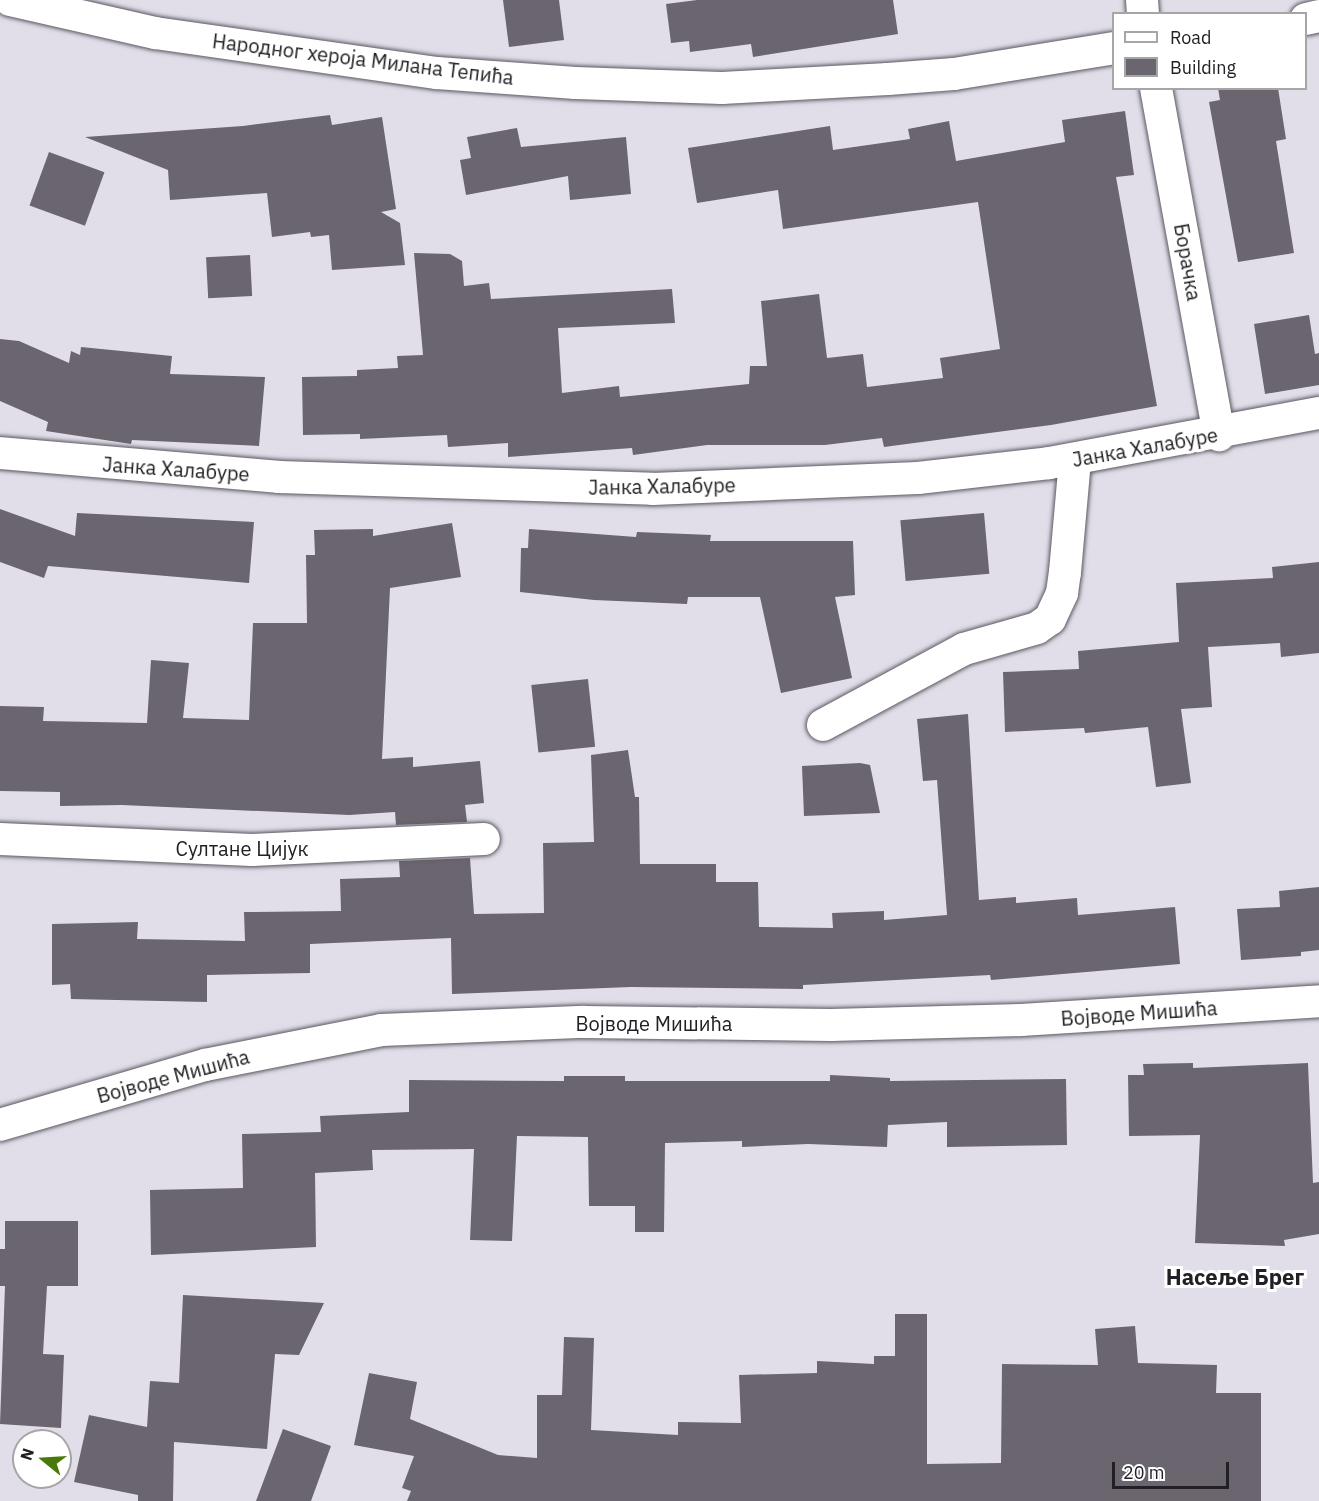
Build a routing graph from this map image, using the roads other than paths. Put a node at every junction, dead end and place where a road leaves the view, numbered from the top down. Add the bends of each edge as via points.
1 (9, 0) edge
2 (1112, 48) edge
3 (1156, 90) edge
4 (1319, 413) edge
5 (1219, 435) junction
6 (0, 453) edge
7 (1075, 459) junction
8 (823, 725) dead end
9 (0, 839) edge
10 (483, 839) dead end
11 (1319, 1001) edge
12 (0, 1125) edge

1 - 2 street, Народног хероја Милана Тепића via 155,33 437,73 576,83 722,88 888,79 954,74
3 - 5 street, Борачка
4 - 5 street, Јанка Халабуре
5 - 7 street, Јанка Халабуре
6 - 7 street, Јанка Халабуре via 279,477 653,489 918,478
7 - 8 street via 1062,593 1050,619 1037,628 964,649
9 - 10 street, Султане Цијук via 252,850
11 - 12 street, Војводе Мишића via 1021,1020 831,1025 584,1022 381,1030 205,1065

